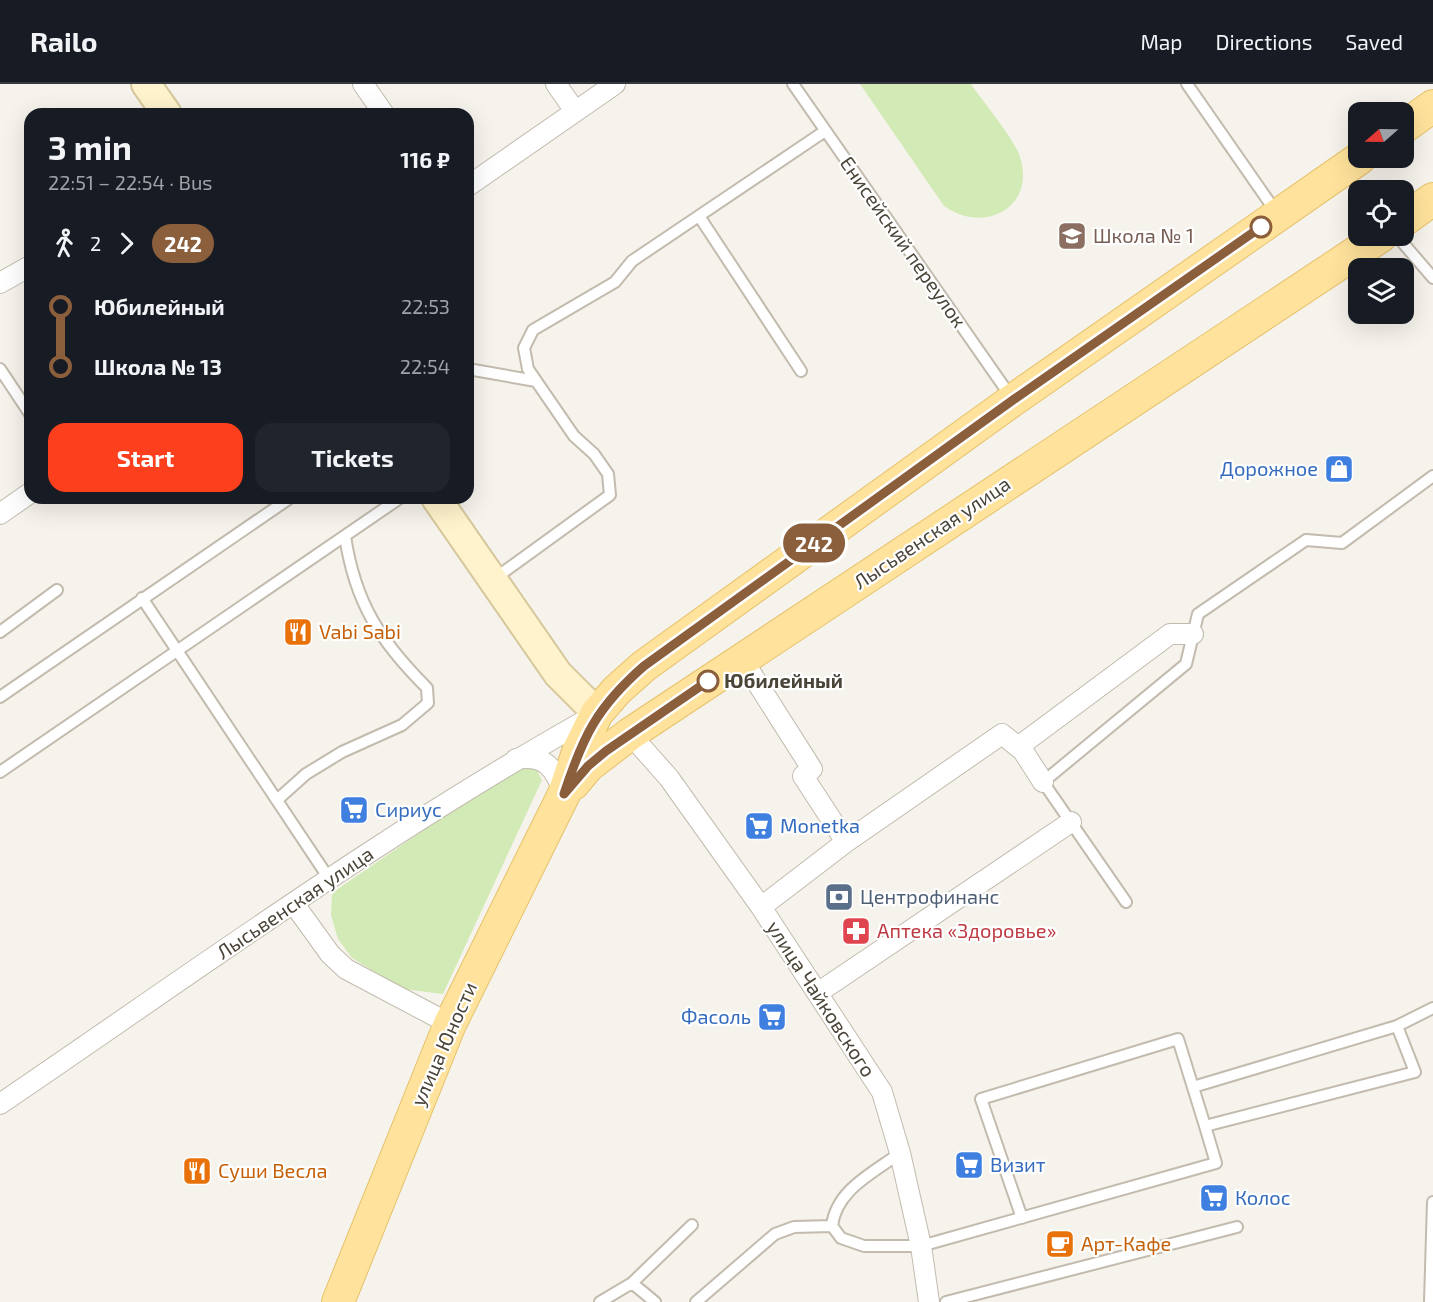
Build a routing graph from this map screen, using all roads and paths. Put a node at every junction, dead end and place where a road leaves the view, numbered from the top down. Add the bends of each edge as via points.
1 (146, 84) edge
2 (363, 84) edge
3 (556, 84) edge
4 (615, 84) edge
5 (793, 84) edge
6 (1187, 84) edge
7 (1433, 106) edge
8 (162, 108) edge
9 (380, 108) edge
10 (575, 111) junction
11 (1414, 120) edge
12 (825, 131) junction
13 (1348, 166) edge
14 (474, 182) edge
15 (1433, 199) edge
16 (1414, 213) edge
17 (1278, 215) junction
18 (699, 216) junction
19 (1366, 246) edge
20 (1405, 246) edge
21 (24, 269) edge
22 (1433, 278) edge
23 (0, 283) edge
24 (0, 369) edge
25 (474, 370) edge
26 (801, 372) dead end
27 (536, 381) junction
28 (1013, 400) junction
29 (24, 405) edge
30 (1433, 476) edge
31 (24, 497) edge
32 (281, 504) edge
33 (391, 504) edge
34 (440, 504) edge
35 (0, 514) edge
36 (345, 536) junction
37 (492, 581) junction
38 (57, 590) dead end
39 (142, 598) junction
40 (0, 632) edge
41 (1193, 634) junction
42 (177, 651) junction
43 (742, 659) junction
44 (0, 697) edge
45 (597, 713) junction
46 (630, 734) junction
47 (1018, 747) junction
48 (516, 759) junction
49 (0, 772) edge
50 (1043, 782) junction
51 (564, 794) junction
52 (277, 800) junction
53 (1071, 822) junction
54 (846, 842) junction
55 (330, 880) junction
56 (1126, 902) dead end
57 (294, 904) junction
58 (760, 907) junction
59 (819, 992) junction
60 (1433, 1008) edge
61 (450, 1024) junction
62 (1397, 1026) junction
63 (1193, 1087) junction
64 (0, 1104) edge
65 (1205, 1126) junction
66 (900, 1153) junction
67 (1433, 1202) edge
68 (1022, 1218) junction
69 (692, 1225) dead end
70 (832, 1226) junction
71 (1237, 1227) dead end
72 (921, 1246) junction
73 (632, 1283) junction
74 (338, 1302) edge
75 (600, 1302) edge
76 (655, 1302) edge
77 (696, 1302) edge
78 (929, 1302) edge
79 (946, 1302) edge
80 (1430, 1302) edge

1 - 8 street
2 - 9 street
3 - 10 street
4 - 10 street
5 - 12 lane, Енисейский переулок
6 - 17 lane
7 - 11 main road
10 - 14 street
12 - 18 lane
12 - 28 lane, Енисейский переулок
13 - 17 main road, Лысьвенская улица
15 - 16 main road
17 - 28 main road, Лысьвенская улица
18 - 26 lane
18 - 27 lane via 632,261 615,282 532,330 524,348 528,369
19 - 43 main road, Лысьвенская улица
20 - 22 lane
21 - 23 street
24 - 29 lane
25 - 27 lane
27 - 37 lane via 574,436 608,474 610,495
28 - 45 main road, Лысьвенская улица via 644,666
30 - 41 lane via 1342,543 1306,540 1198,615
31 - 35 street
32 - 39 lane
33 - 36 lane
34 - 37 street
36 - 42 lane
36 - 52 lane via 358,596 402,663 427,688 428,703 402,725 306,774
37 - 45 street via 558,674
38 - 40 lane
39 - 42 lane
39 - 44 lane
41 - 47 street via 1170,634
41 - 50 lane via 1186,664
42 - 49 lane
42 - 52 lane
43 - 46 main road, Лысьвенская улица
43 - 54 street via 812,769 803,776
45 - 46 main road
45 - 48 street, Лысьвенская улица
45 - 51 main road, Лысьвенская улица
46 - 51 main road, Лысьвенская улица via 588,766
46 - 58 street, улица Чайковского via 669,778
47 - 50 street
47 - 54 street via 1002,734
48 - 51 street via 531,756 542,760 552,769
48 - 55 street, Лысьвенская улица
50 - 53 lane
51 - 61 main road, улица Юности
52 - 55 lane
53 - 56 lane
53 - 59 street
54 - 58 street
55 - 57 street, Лысьвенская улица
57 - 61 street via 330,954 346,969
57 - 64 street, Лысьвенская улица
58 - 59 street, улица Чайковского
59 - 66 street, улица Чайковского via 882,1092
60 - 62 lane
61 - 74 main road, улица Юности
62 - 63 lane
62 - 65 lane via 1415,1072
63 - 65 lane
63 - 68 lane via 1178,1039 981,1099
65 - 68 lane via 1216,1163
66 - 70 lane via 846,1193 834,1212
66 - 72 street, улица Чайковского
67 - 80 lane
68 - 72 lane
69 - 73 lane
70 - 72 lane via 842,1238 864,1246
70 - 77 lane via 794,1227 775,1234
71 - 79 lane
72 - 78 street, улица Чайковского
73 - 75 lane
73 - 76 lane

